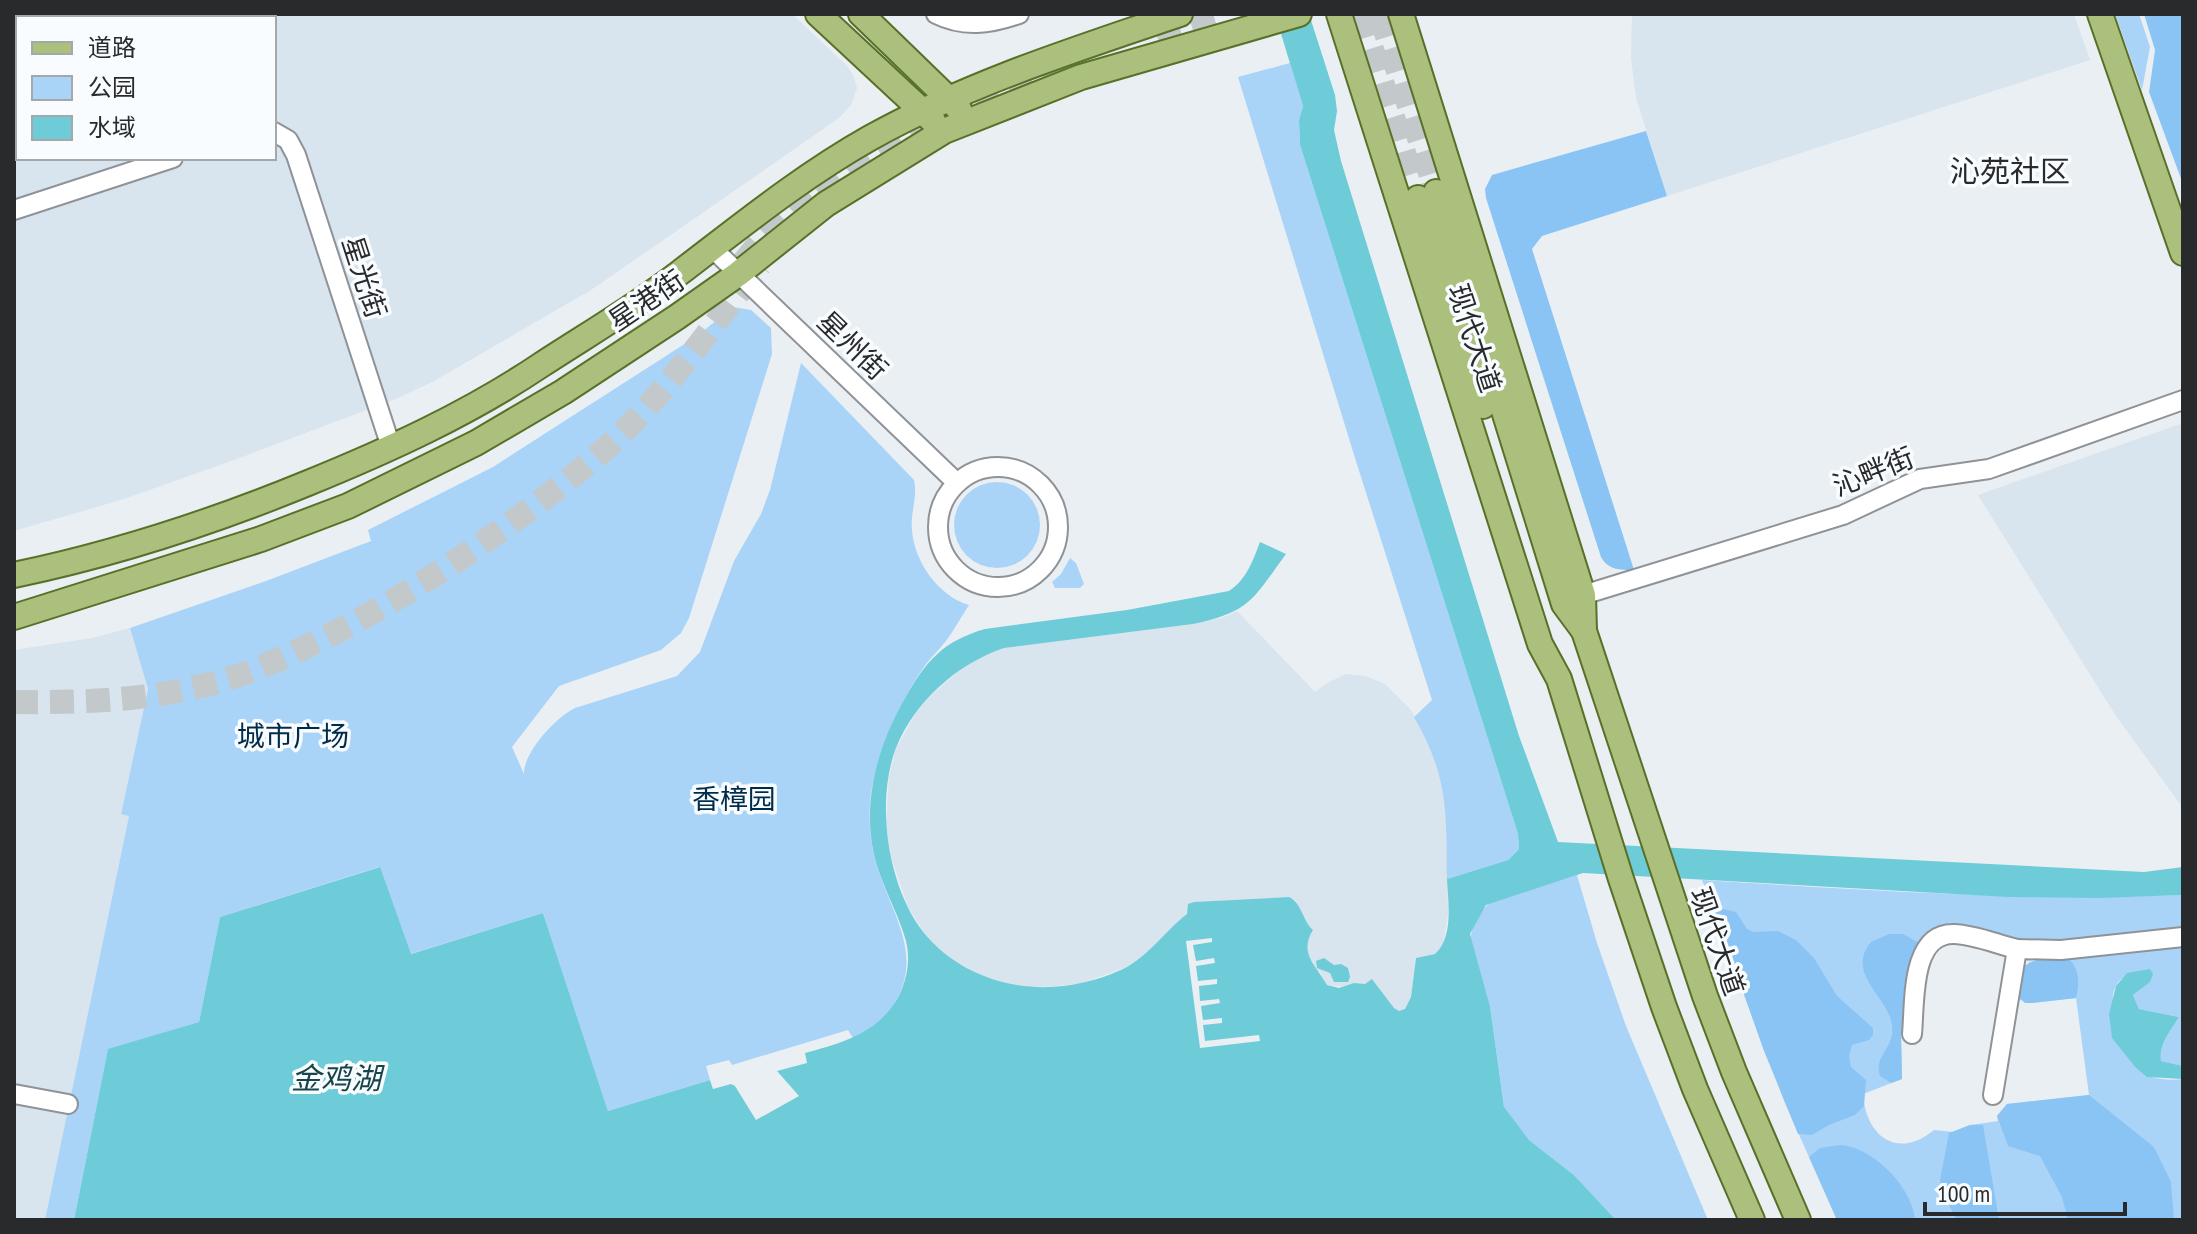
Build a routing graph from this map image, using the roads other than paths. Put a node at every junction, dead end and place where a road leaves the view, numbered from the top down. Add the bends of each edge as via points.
1 (818, 14) edge
2 (861, 14) edge
3 (936, 14) edge
4 (1019, 14) edge
5 (1180, 14) tunnel mouth
6 (1299, 14) edge
7 (1339, 14) edge
8 (1401, 14) edge
9 (2100, 14) edge
10 (950, 98) junction
11 (921, 111) junction
12 (968, 120) junction
13 (944, 131) junction
14 (276, 133) edge
15 (167, 160) edge
16 (14, 210) edge
17 (711, 247) junction
18 (2183, 253) edge
19 (738, 274) junction
20 (2183, 400) edge
21 (391, 447) junction
22 (957, 483) junction
23 (14, 575) edge
24 (1583, 595) junction
25 (17, 618) edge
26 (1584, 631) junction
27 (1559, 679) junction
28 (2183, 937) edge
29 (2017, 949) junction
30 (1912, 1034) dead end
31 (14, 1094) edge
32 (1993, 1095) dead end
33 (68, 1104) dead end
34 (1752, 1220) edge
35 (1798, 1220) edge

1 - 11 main road
2 - 10 main road
3 - 4 street via 990,24
5 - 10 main road, 星港街 via 1036,62
6 - 12 main road, 星港街 via 1116,66
7 - 27 main road, 现代大道 via 1540,644
8 - 24 main road, 现代大道
9 - 18 main road
10 - 11 main road, 星港街
10 - 12 main road
11 - 13 main road
11 - 17 main road, 星港街 via 809,176
12 - 13 main road, 星港街
13 - 19 main road, 星港街 via 826,204
14 - 21 street, 星光街 via 288,140 296,155
15 - 16 street
17 - 19 street, 星州街
17 - 21 main road, 星港街 via 512,384
19 - 22 street, 星州街
19 - 25 main road, 星港街 via 563,392 403,480 222,553
20 - 24 street, 沁畔街 via 1989,469 1920,479 1843,515
21 - 23 main road, 星港街 via 226,515 100,555
22 - 22 street via 940,513 940,539 949,563 970,580 993,588 1011,587 1037,574 1055,550 1058,520 1052,499 1038,481 1019,470 997,467 975,471
24 - 26 main road, 现代大道
26 - 27 main road, 现代大道 via 1564,604 1427,195 1555,640
26 - 35 main road, 现代大道 via 1729,1059
27 - 34 main road, 现代大道 via 1621,879 1695,1089
28 - 29 street via 2061,950
29 - 30 street via 1956,934 1928,943 1919,968
29 - 32 street
31 - 33 street

